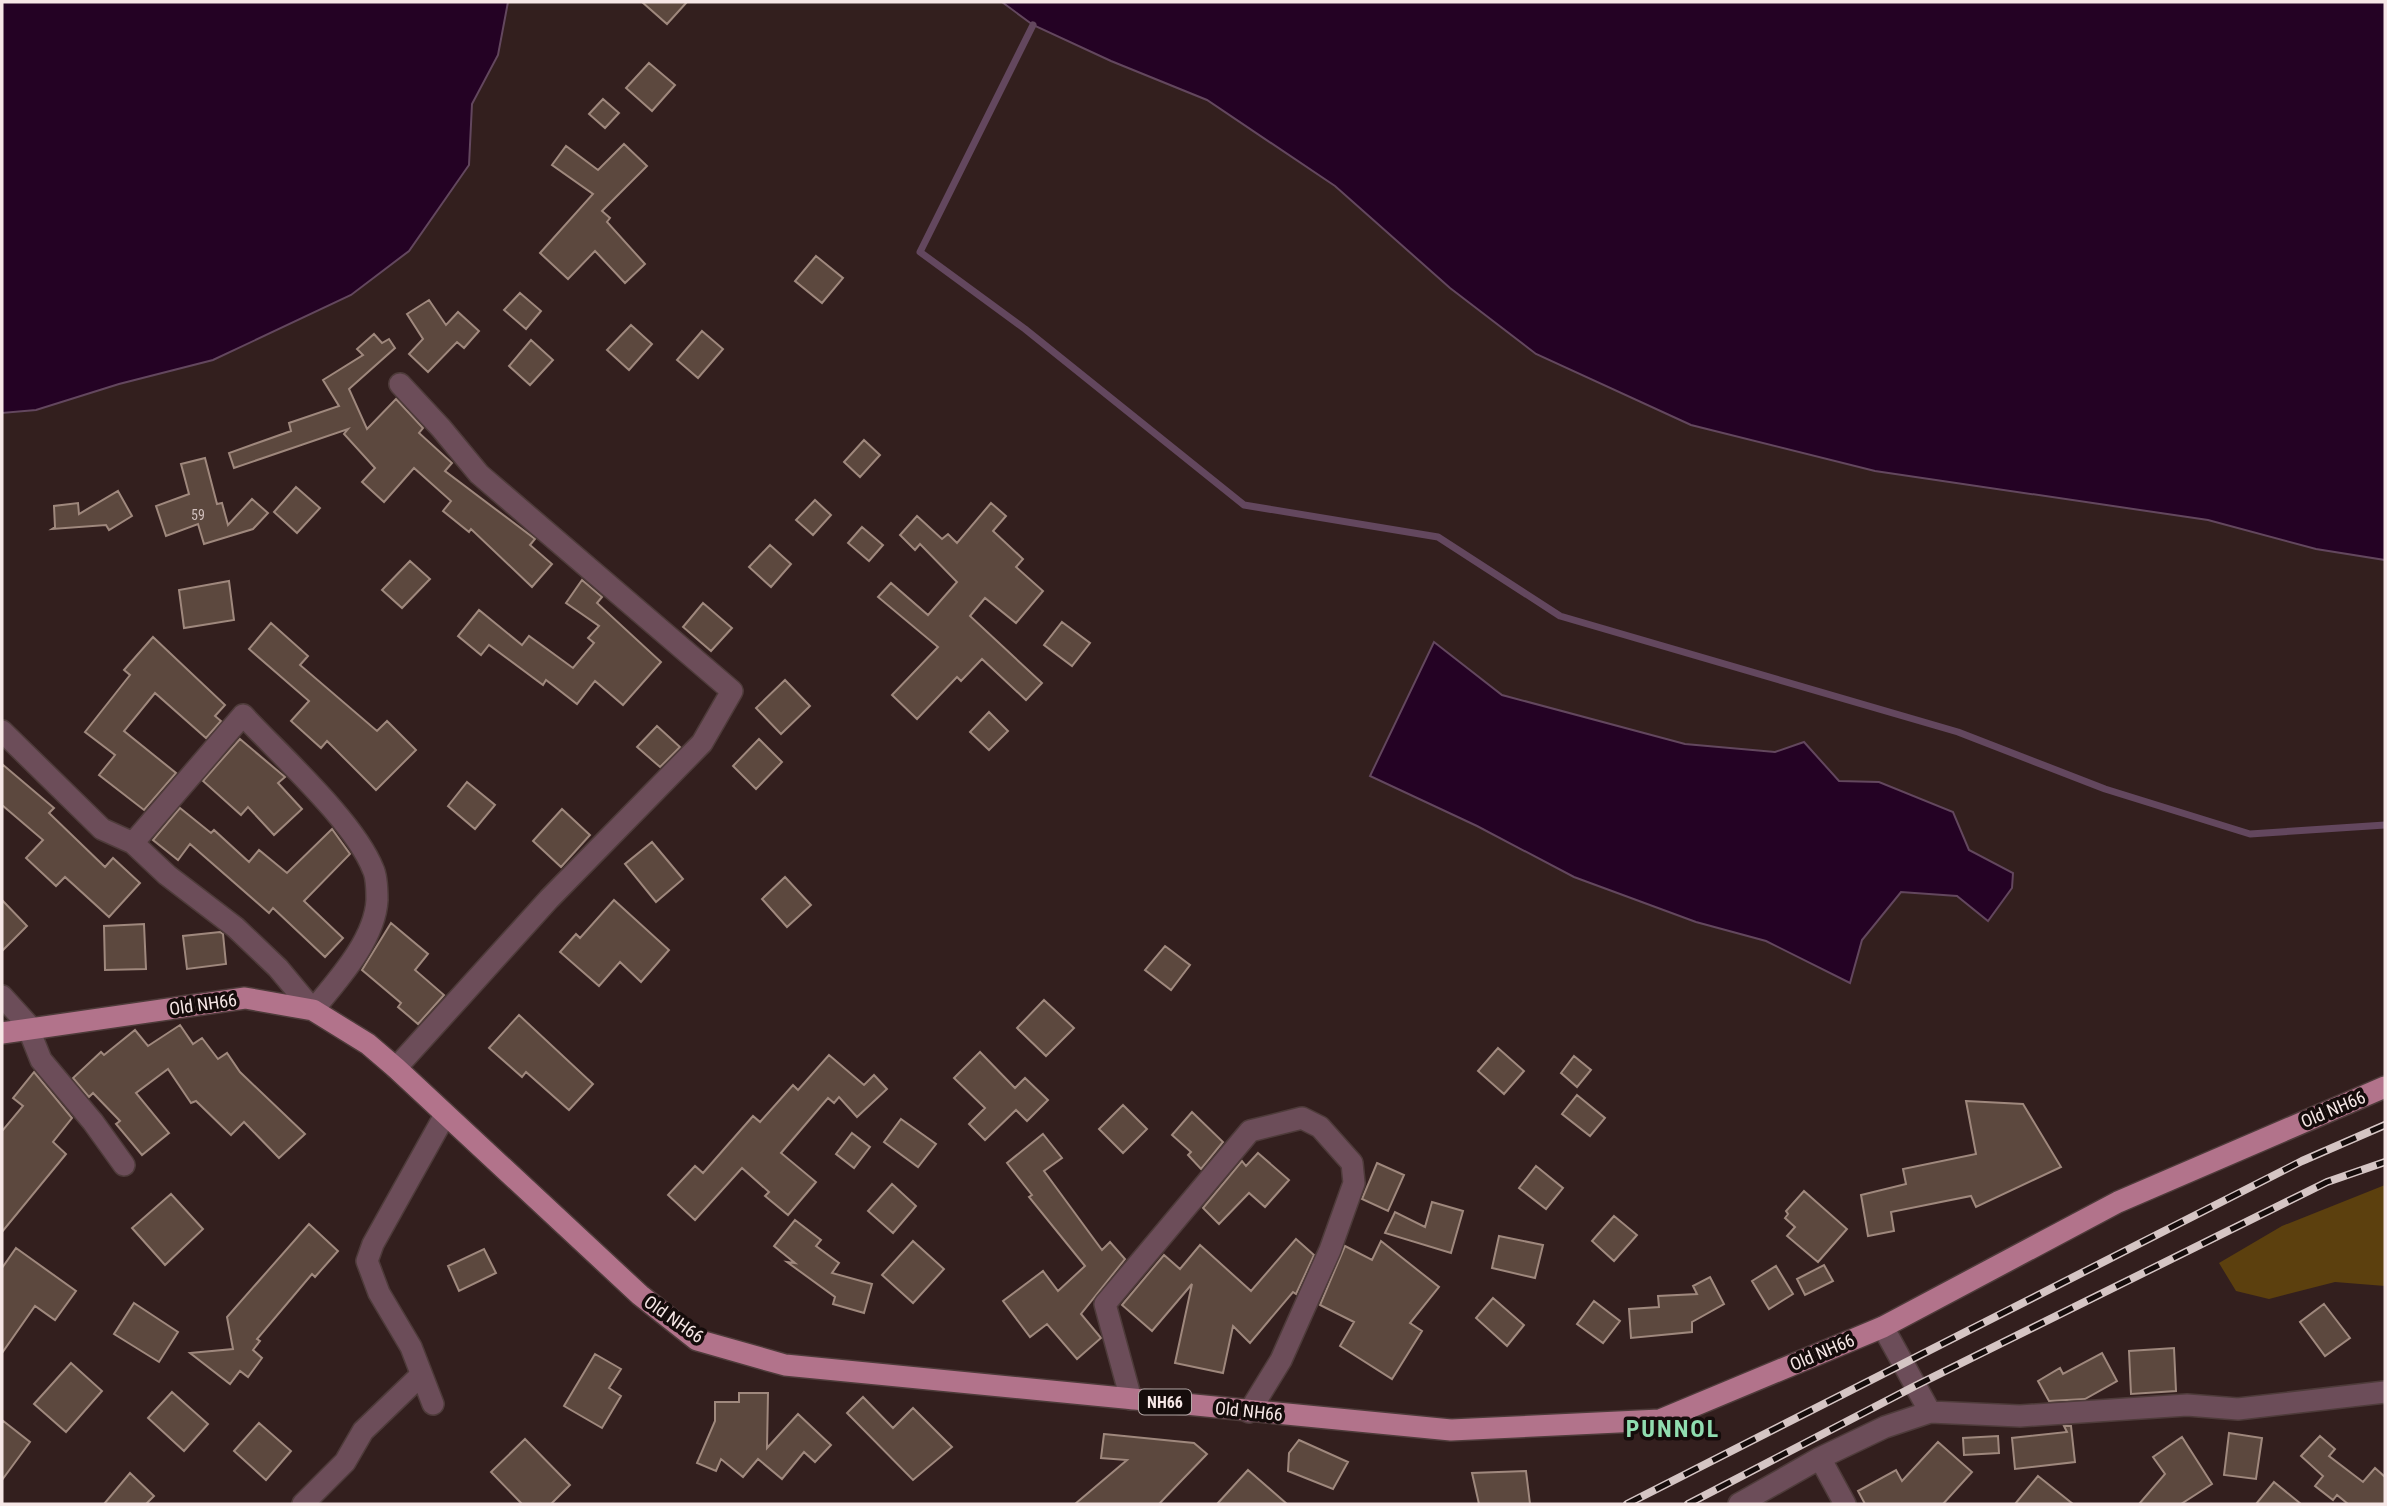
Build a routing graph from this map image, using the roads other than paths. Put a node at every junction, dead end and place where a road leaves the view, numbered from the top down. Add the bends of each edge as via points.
1 (400, 384) dead end
2 (2, 731) edge
3 (133, 843) junction
4 (2, 996) edge
5 (313, 1010) junction
6 (30, 1029) junction
7 (2, 1033) edge
8 (396, 1068) junction
9 (2385, 1087) edge
10 (445, 1115) junction
11 (124, 1165) dead end
12 (1884, 1327) junction
13 (421, 1375) junction
14 (2385, 1392) edge
15 (1131, 1399) junction
16 (433, 1404) dead end
17 (1249, 1412) junction
18 (1930, 1412) junction
19 (1820, 1458) junction
20 (303, 1504) edge
21 (1739, 1504) edge
22 (1845, 1504) edge

1 - 8 street via 479,474 732,691 702,743 549,899
2 - 3 street via 102,829
3 - 5 street via 235,926
3 - 5 street via 243,715 358,839 375,871 377,902 367,933
4 - 6 street
5 - 6 main road, Old NH66 / NH66 via 245,998
5 - 8 main road, Old NH66 / NH66 via 368,1044
6 - 7 main road, Old NH66 / NH66
6 - 11 street via 41,1060
8 - 10 main road, Old NH66 / NH66
9 - 12 main road, Old NH66 / NH66 via 2118,1202
10 - 13 street via 367,1261
10 - 15 main road, Old NH66 / NH66 via 640,1295 697,1340 785,1365
12 - 17 main road, Old NH66 / NH66 via 1660,1420 1451,1430
12 - 18 street
13 - 16 street
13 - 20 street via 363,1431 345,1462
14 - 18 street via 2238,1409 2187,1405 2020,1416
15 - 17 main road, Old NH66 / NH66
15 - 17 street via 1105,1304 1250,1131 1302,1118 1320,1127 1352,1163 1354,1183 1281,1360
18 - 19 street via 1885,1427
19 - 21 street
19 - 22 street

